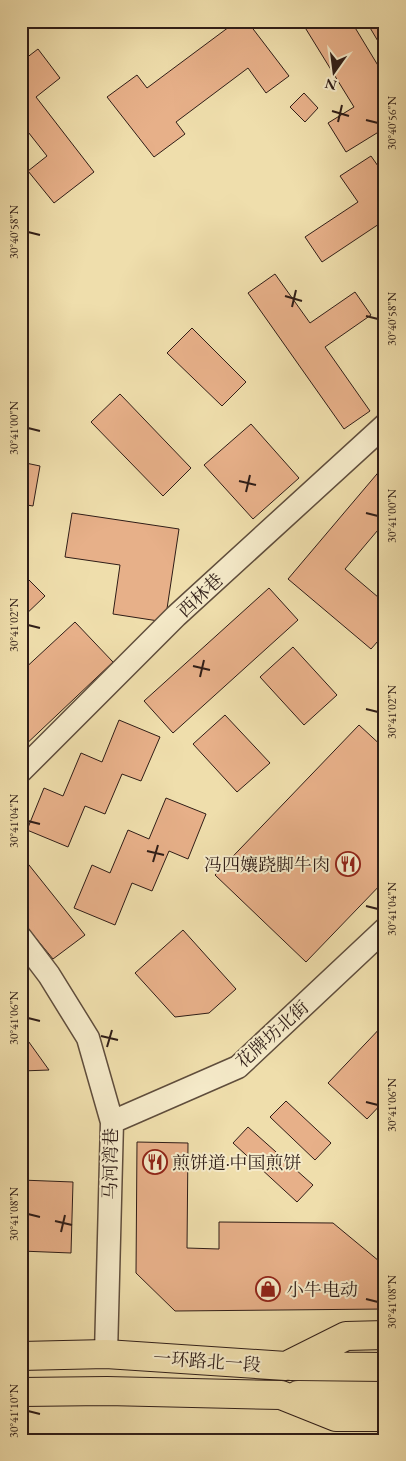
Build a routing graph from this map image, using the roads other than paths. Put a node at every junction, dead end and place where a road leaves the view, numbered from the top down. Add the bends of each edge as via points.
1 (385, 425) edge
2 (21, 771) edge
3 (385, 930) edge
4 (21, 938) edge
5 (112, 1122) junction
6 (385, 1336) edge
7 (106, 1354) junction
8 (21, 1356) edge
9 (286, 1366) junction
10 (385, 1367) edge
11 (21, 1392) edge
12 (281, 1395) junction
13 (385, 1396) edge
14 (385, 1417) edge

1 - 2 street, 西林巷 via 176,616
3 - 5 street, 花牌坊北街 via 238,1067
4 - 5 street, 马河湾巷 via 49,975 88,1038
5 - 7 street, 马河湾巷
6 - 9 main road, 一环路北一段 via 346,1336
7 - 8 main road, 一环路北一段
7 - 9 main road, 一环路北一段
9 - 10 main road
11 - 12 main road, 一环路北一段
12 - 13 main road
12 - 14 main road, 一环路北一段 via 336,1417

